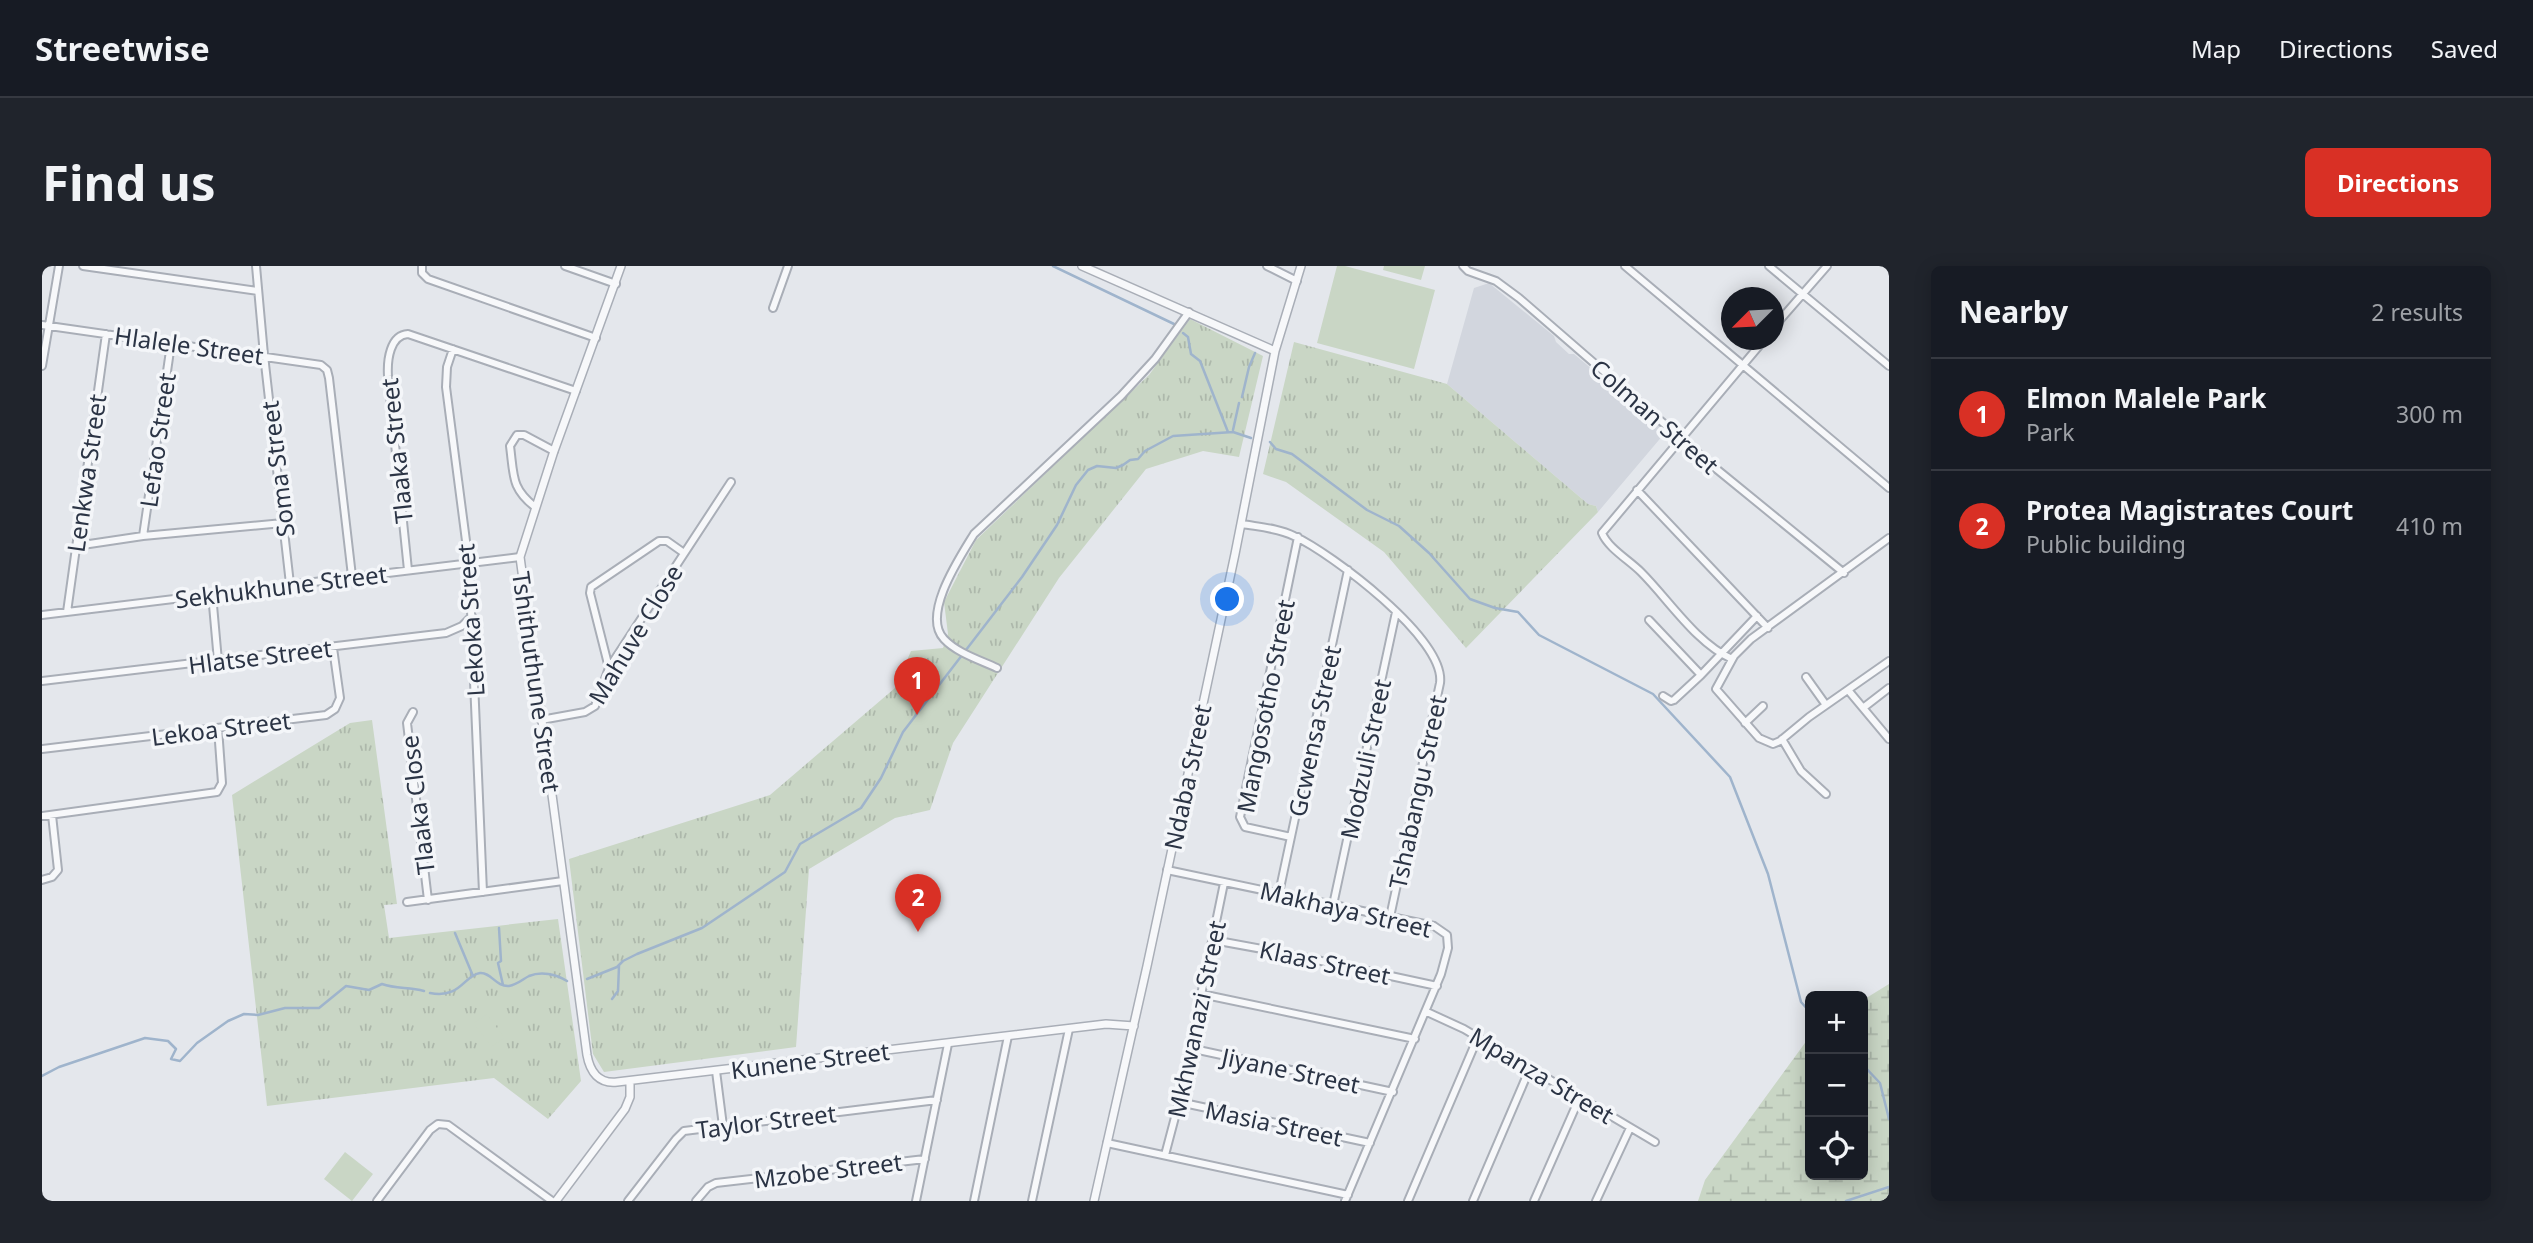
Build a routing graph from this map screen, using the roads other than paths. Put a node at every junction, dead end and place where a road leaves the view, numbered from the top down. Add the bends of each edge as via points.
1 (59, 266) edge
2 (83, 266) edge
3 (256, 266) edge
4 (565, 266) edge
5 (621, 266) edge
6 (788, 266) edge
7 (1082, 266) edge
8 (1268, 266) edge
9 (1301, 266) edge
10 (1463, 266) edge
11 (1625, 266) edge
12 (1769, 266) edge
13 (1827, 266) edge
14 (422, 270) edge
15 (1297, 281) junction
16 (616, 284) junction
17 (258, 291) junction
18 (1803, 295) junction
19 (773, 308) dead end
20 (1189, 312) junction
21 (1784, 316) edge
22 (45, 325) edge
23 (106, 334) junction
24 (596, 338) junction
25 (171, 344) junction
26 (453, 349) junction
27 (1755, 350) edge
28 (1275, 351) junction
29 (264, 355) junction
30 (1743, 363) junction
31 (42, 366) edge
32 (1889, 366) edge
33 (576, 391) junction
34 (1682, 440) junction
35 (554, 451) junction
36 (731, 482) dead end
37 (1889, 488) edge
38 (1637, 490) junction
39 (536, 507) junction
40 (283, 523) junction
41 (1242, 524) junction
42 (143, 536) junction
43 (1298, 537) junction
44 (1889, 538) edge
45 (76, 546) junction
46 (684, 553) junction
47 (520, 557) junction
48 (469, 565) junction
49 (1349, 569) junction
50 (408, 570) junction
51 (1844, 573) junction
52 (352, 576) junction
53 (290, 584) junction
54 (212, 594) junction
55 (67, 612) junction
56 (1396, 612) junction
57 (42, 615) edge
58 (472, 616) junction
59 (1756, 616) junction
60 (1649, 620) dead end
61 (1768, 628) junction
62 (333, 648) junction
63 (1720, 654) junction
64 (1732, 659) junction
65 (218, 661) junction
66 (1889, 661) edge
67 (609, 668) junction
68 (997, 668) dead end
69 (1701, 675) junction
70 (1806, 677) dead end
71 (42, 681) edge
72 (1889, 688) edge
73 (1848, 690) junction
74 (1663, 696) dead end
75 (1826, 705) junction
76 (1763, 706) dead end
77 (1863, 708) junction
78 (413, 712) dead end
79 (541, 720) junction
80 (1745, 723) junction
81 (218, 728) junction
82 (1782, 739) junction
83 (1889, 739) edge
84 (42, 749) edge
85 (1826, 794) dead end
86 (52, 815) junction
87 (42, 816) edge
88 (1291, 837) junction
89 (1167, 870) junction
90 (42, 880) edge
91 (563, 881) junction
92 (1224, 883) junction
93 (483, 892) junction
94 (1279, 893) junction
95 (428, 900) junction
96 (407, 902) dead end
97 (1333, 905) junction
98 (1390, 917) junction
99 (1213, 940) junction
100 (1437, 986) junction
101 (1201, 994) junction
102 (1427, 1012) junction
103 (1134, 1026) junction
104 (1069, 1029) junction
105 (1009, 1036) junction
106 (1478, 1037) junction
107 (1415, 1039) junction
108 (948, 1044) junction
109 (1189, 1048) junction
110 (1530, 1068) junction
111 (716, 1071) junction
112 (629, 1081) junction
113 (1392, 1092) junction
114 (1579, 1099) junction
115 (937, 1100) junction
116 (1179, 1102) junction
117 (723, 1126) junction
118 (1630, 1128) junction
119 (1655, 1142) dead end
120 (1107, 1143) junction
121 (1370, 1143) junction
122 (1165, 1156) junction
123 (925, 1159) junction
124 (1347, 1198) edge
125 (377, 1201) edge
126 (554, 1201) edge
127 (628, 1201) edge
128 (696, 1201) edge
129 (916, 1201) edge
130 (974, 1201) edge
131 (1031, 1201) edge
132 (1095, 1201) edge
133 (1408, 1201) edge
134 (1473, 1201) edge
135 (1534, 1201) edge
136 (1596, 1201) edge

1 - 22 street
2 - 17 street
3 - 17 street, Soma Street
4 - 16 street
5 - 16 street, Tshithuthune Street
6 - 19 street
7 - 20 street
8 - 15 street
9 - 15 street, Ndaba Street
10 - 34 street, Colman Street via 1504,287
11 - 30 street
12 - 18 street
13 - 18 street
14 - 24 street via 428,279
15 - 28 street, Ndaba Street
16 - 24 street, Tshithuthune Street
17 - 29 street, Soma Street
18 - 21 street
18 - 32 street
20 - 28 street
20 - 68 street via 1121,396 974,534 944,588 937,627 942,637
22 - 23 street, Hlalele Street
22 - 31 street
23 - 25 street, Hlalele Street
23 - 45 street, Lenkwa Street
24 - 33 street, Tshithuthune Street
25 - 29 street, Hlalele Street
25 - 42 street, Lefao Street
26 - 33 street
26 - 48 street, Lekoka Street via 446,387
26 - 50 street, Tlaaka Street via 408,334 395,339 389,358
27 - 30 street
28 - 41 street, Ndaba Street
29 - 40 street, Soma Street
29 - 52 street, Hlalele Street via 316,363 327,370
30 - 34 street
30 - 37 street
33 - 35 street, Tshithuthune Street
34 - 38 street
34 - 51 street, Colman Street
35 - 39 street, Tshithuthune Street
35 - 39 street via 524,435 517,435 510,446 516,488
36 - 46 street, Mahuve Close
38 - 59 street
38 - 63 street via 1603,537
39 - 47 street, Tshithuthune Street
40 - 42 street, Lefao Street
40 - 53 street, Soma Street
41 - 43 street, Tshabangu Street
41 - 89 street, Ndaba Street
42 - 45 street, Lefao Street
43 - 49 street, Tshabangu Street
43 - 88 street, Mangosotho Street via 1240,817 1245,827
44 - 51 street
45 - 55 street, Lenkwa Street
46 - 67 street, Mahuve Close
46 - 67 street via 659,541 591,587
47 - 48 street, Sekhukhune Street
47 - 79 street, Tshithuthune Street
48 - 50 street, Sekhukhune Street
48 - 58 street, Lekoka Street
49 - 56 street, Tshabangu Street
49 - 88 street, Gcwensa Street
50 - 52 street, Sekhukhune Street
51 - 61 street
52 - 53 street, Sekhukhune Street
53 - 54 street, Sekhukhune Street
54 - 55 street, Sekhukhune Street
54 - 65 street
55 - 57 street, Sekhukhune Street
56 - 97 street, Modzuli Street
56 - 98 street, Tshabangu Street via 1434,658 1441,674
58 - 62 street, Hlatse Street via 446,633
58 - 93 street, Lekoka Street
59 - 61 street
59 - 63 street
60 - 69 street
61 - 64 street
62 - 65 street, Hlatse Street
62 - 81 street, Lekoa Street via 340,698 332,712
63 - 64 street
63 - 69 street
64 - 80 street via 1716,690
65 - 71 street, Hlatse Street
66 - 73 street
67 - 79 street, Mahuve Close via 593,708
69 - 74 street via 1674,700
70 - 75 street
72 - 77 street
73 - 75 street
73 - 77 street
75 - 82 street
76 - 80 street
77 - 83 street
78 - 95 street, Tlaaka Close via 407,723
79 - 91 street, Tshithuthune Street
80 - 82 street via 1764,742
81 - 84 street, Lekoa Street
81 - 86 street via 222,783 217,792
82 - 85 street via 1801,771
86 - 87 street
86 - 90 street via 58,870
88 - 94 street, Gcwensa Street
89 - 92 street, Makhaya Street
89 - 103 street, Ndaba Street
91 - 93 street
91 - 112 street, Tshithuthune Street via 590,1069 609,1083
92 - 94 street, Makhaya Street
92 - 99 street, Mkhwanazi Street
93 - 95 street
94 - 97 street, Makhaya Street
95 - 96 street
97 - 98 street, Makhaya Street
98 - 100 street, Makhaya Street via 1446,933 1447,954
99 - 100 street, Klaas Street
99 - 101 street, Mkhwanazi Street
100 - 102 street, Makhaya Street
101 - 107 street
101 - 109 street, Mkhwanazi Street
102 - 106 street, Mpanza Street
102 - 107 street, Makhaya Street
103 - 104 street, Kunene Street
103 - 120 street, Ndaba Street
104 - 105 street, Kunene Street
104 - 131 street
105 - 108 street, Kunene Street
105 - 130 street
106 - 110 street, Mpanza Street
106 - 133 street
107 - 113 street, Makhaya Street
108 - 111 street, Kunene Street
108 - 115 street
109 - 113 street, Jiyane Street
109 - 116 street, Mkhwanazi Street
110 - 114 street, Mpanza Street
110 - 134 street
111 - 112 street, Kunene Street
111 - 117 street
112 - 126 street via 625,1109
113 - 121 street, Makhaya Street
114 - 118 street, Mpanza Street
114 - 135 street
115 - 117 street, Taylor Street
115 - 123 street
116 - 121 street, Masia Street
116 - 122 street, Mkhwanazi Street
117 - 127 street, Taylor Street via 680,1134
118 - 119 street, Mpanza Street
118 - 136 street
120 - 122 street
120 - 132 street, Ndaba Street
121 - 124 street, Makhaya Street
122 - 124 street
123 - 128 street, Mzobe Street via 716,1183
123 - 129 street
125 - 126 street via 430,1130 442,1124

